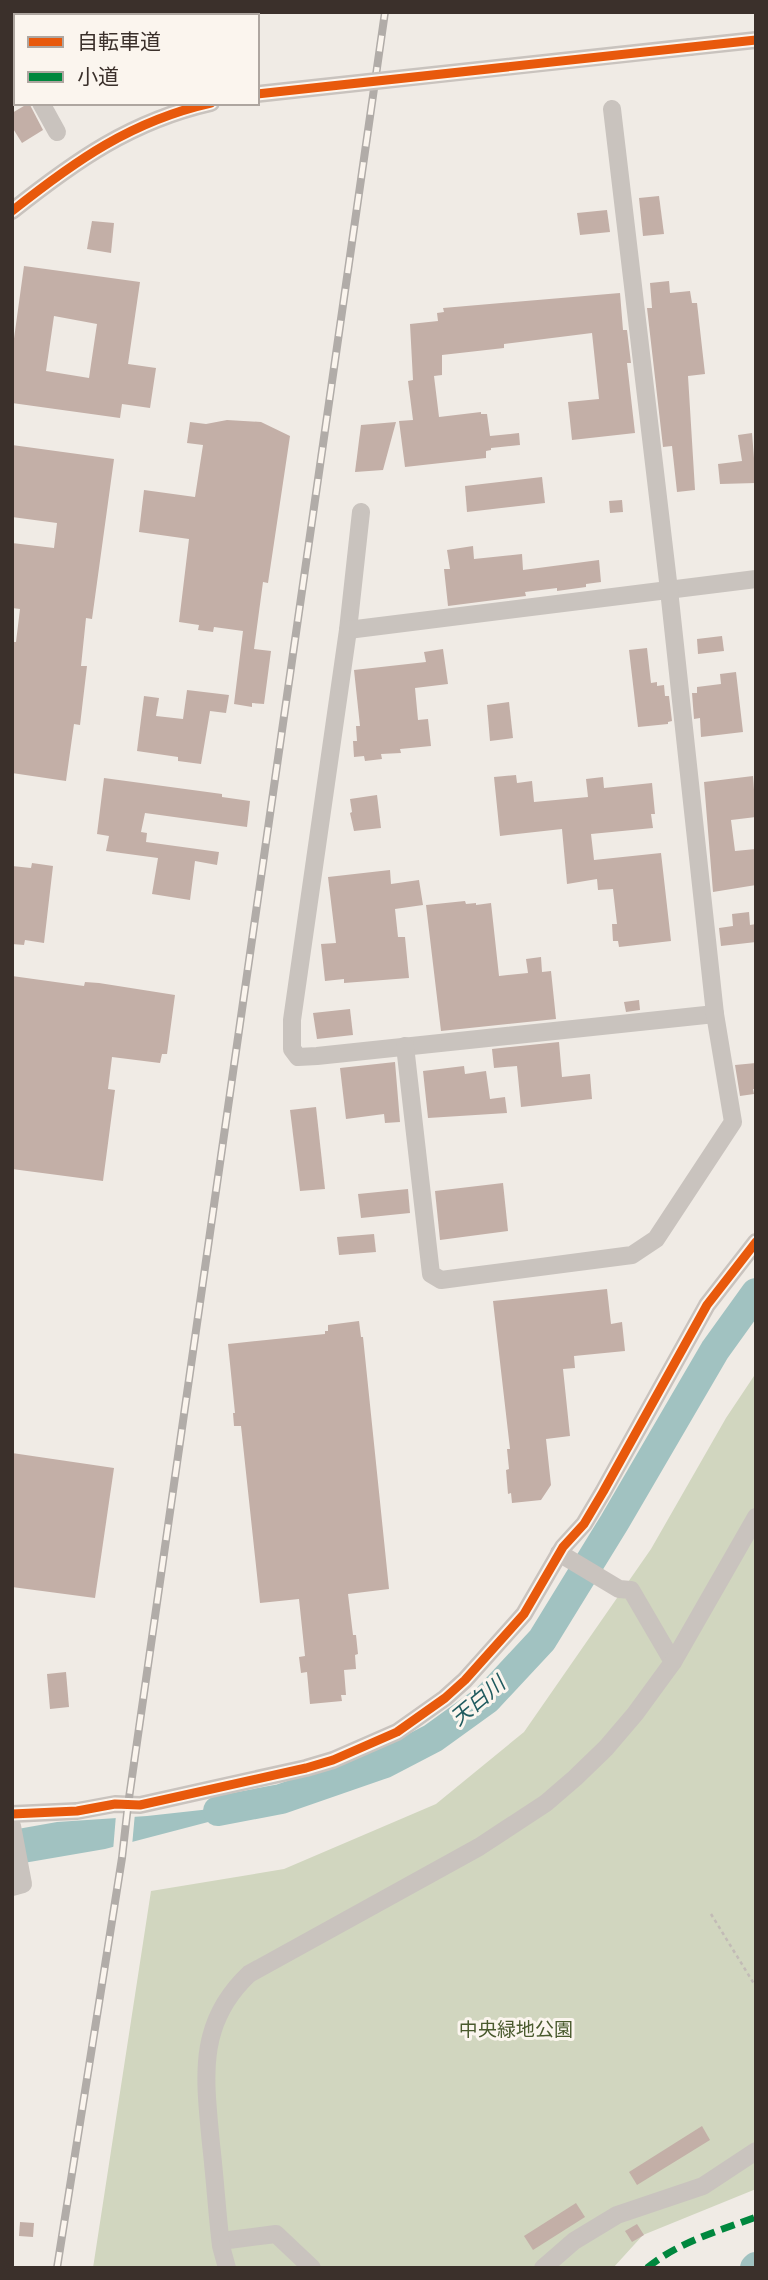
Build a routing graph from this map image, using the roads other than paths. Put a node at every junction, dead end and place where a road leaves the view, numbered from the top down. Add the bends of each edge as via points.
1 (756, 40) edge
2 (259, 94) edge
3 (42, 105) edge
4 (203, 105) edge
5 (612, 109) dead end
6 (57, 132) dead end
7 (12, 211) edge
8 (361, 512) dead end
9 (756, 579) edge
10 (668, 590) junction
11 (348, 630) junction
12 (715, 1014) junction
13 (405, 1046) junction
14 (756, 1242) edge
15 (756, 1517) edge
16 (563, 1555) junction
17 (673, 1662) junction
18 (12, 1814) edge
19 (12, 1826) edge
20 (17, 1882) edge
21 (756, 2151) edge
22 (221, 2241) junction
23 (227, 2268) edge
24 (312, 2268) edge
25 (543, 2268) edge

1 - 2 street, bridge
3 - 6 street
4 - 7 street via 99,147
5 - 10 street
8 - 11 street
9 - 10 street
10 - 11 street
10 - 12 street
11 - 13 street via 292,1020 292,1049 298,1057
12 - 13 street
12 - 13 street via 733,1122 656,1239 632,1255 441,1280 431,1275
14 - 16 street via 707,1305
15 - 17 street
16 - 17 street via 625,1589
16 - 18 street via 524,1615 489,1655 444,1698 397,1732 306,1768 193,1794 140,1805
17 - 22 street via 606,1748 546,1803 479,1847 249,1974 230,1994 206,2056
19 - 20 street
21 - 25 street via 703,2186 617,2215 574,2241
22 - 23 street
22 - 24 street via 276,2234

